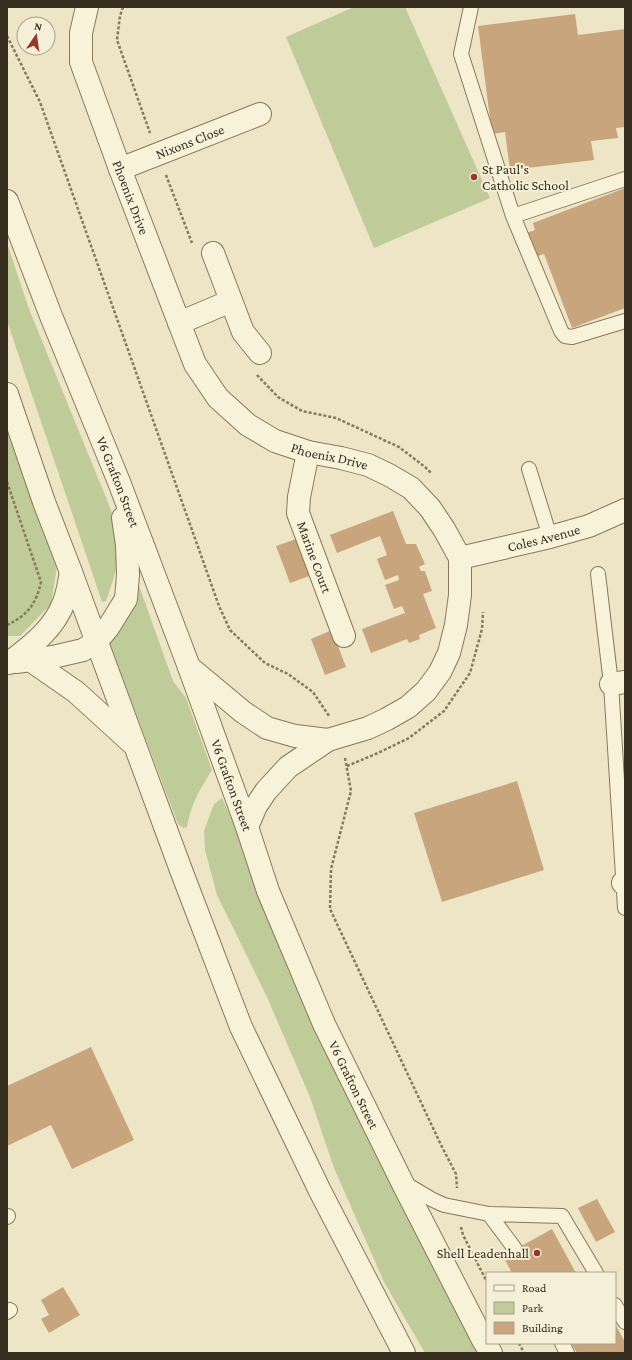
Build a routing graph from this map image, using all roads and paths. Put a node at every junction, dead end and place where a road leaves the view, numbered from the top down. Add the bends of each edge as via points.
1 (86, 7) edge
2 (123, 7) edge
3 (471, 7) edge
4 (8, 38) edge
5 (260, 114) dead end
6 (157, 154) junction
7 (120, 168) junction
8 (625, 179) edge
9 (7, 201) edge
10 (513, 216) junction
11 (204, 251) joint
12 (231, 301) junction
13 (625, 321) edge
14 (179, 323) junction
15 (257, 362) joint
16 (7, 394) edge
17 (308, 452) junction
18 (529, 469) dead end
19 (434, 476) dead end
20 (7, 482) edge
21 (119, 482) junction
22 (625, 510) edge
23 (550, 537) junction
24 (460, 558) junction
25 (71, 572) junction
26 (598, 574) dead end
27 (483, 605) dead end
28 (7, 624) edge
29 (344, 636) dead end
30 (97, 641) junction
31 (30, 660) junction
32 (8, 664) edge
33 (189, 667) junction
34 (618, 683) edge
35 (333, 738) junction
36 (135, 746) junction
37 (347, 766) junction
38 (247, 827) junction
39 (624, 883) edge
40 (625, 908) edge
41 (402, 1182) junction
42 (458, 1209) junction
43 (489, 1214) junction
44 (515, 1249) dead end
45 (595, 1272) edge
46 (486, 1280) edge
47 (616, 1307) edge
48 (625, 1322) edge
49 (520, 1344) edge
50 (562, 1344) edge
51 (404, 1353) edge
52 (491, 1353) edge
53 (524, 1353) edge
54 (567, 1353) edge

1 - 7 street, Phoenix Drive via 81,33 81,62
2 - 6 path via 117,40
3 - 10 lane via 461,54
4 - 35 path via 40,102 219,606 230,630 265,662 288,674 313,692 328,714
5 - 6 street, Nixons Close
6 - 7 street, Nixons Close
6 - 11 path
7 - 14 street, Phoenix Drive
8 - 10 lane
9 - 21 street, V6 Grafton Street
10 - 13 lane via 565,336 572,337
11 - 12 street
12 - 14 street
12 - 15 street
14 - 17 street, Phoenix Drive via 195,364 218,398 248,424 275,440
15 - 19 path via 278,397 302,411 336,418 399,447
16 - 25 street
17 - 24 street, Phoenix Drive via 368,465 411,488 430,508
17 - 29 street, Marine Court via 298,513
18 - 23 lane
20 - 28 path via 41,582 38,596 31,607
21 - 30 street via 127,545 126,599
21 - 33 street, V6 Grafton Street
22 - 23 street, Coles Avenue via 589,526
23 - 24 street, Coles Avenue
24 - 35 street, Phoenix Drive via 460,595 456,625 449,653 440,672 426,691 408,707 368,728
25 - 30 street
25 - 32 street via 64,604 52,625
26 - 34 lane
27 - 37 path via 482,629 470,673 444,711 409,738
30 - 31 street via 83,650
30 - 36 street
31 - 32 street
31 - 36 street via 76,692
33 - 35 street via 243,712 268,728 295,736
33 - 38 street, V6 Grafton Street
34 - 39 lane
35 - 37 path
35 - 38 street, Phoenix Drive via 288,768 266,791
36 - 51 street via 241,1027 320,1191
37 - 42 path via 351,791 331,869 330,909 456,1174
38 - 41 street, V6 Grafton Street via 268,891 324,1024
39 - 40 lane
41 - 42 lane via 431,1199
41 - 52 street, V6 Grafton Street
42 - 43 lane
42 - 46 path via 463,1235
43 - 44 lane
43 - 45 lane via 562,1216
47 - 48 lane
49 - 53 path
50 - 54 lane

